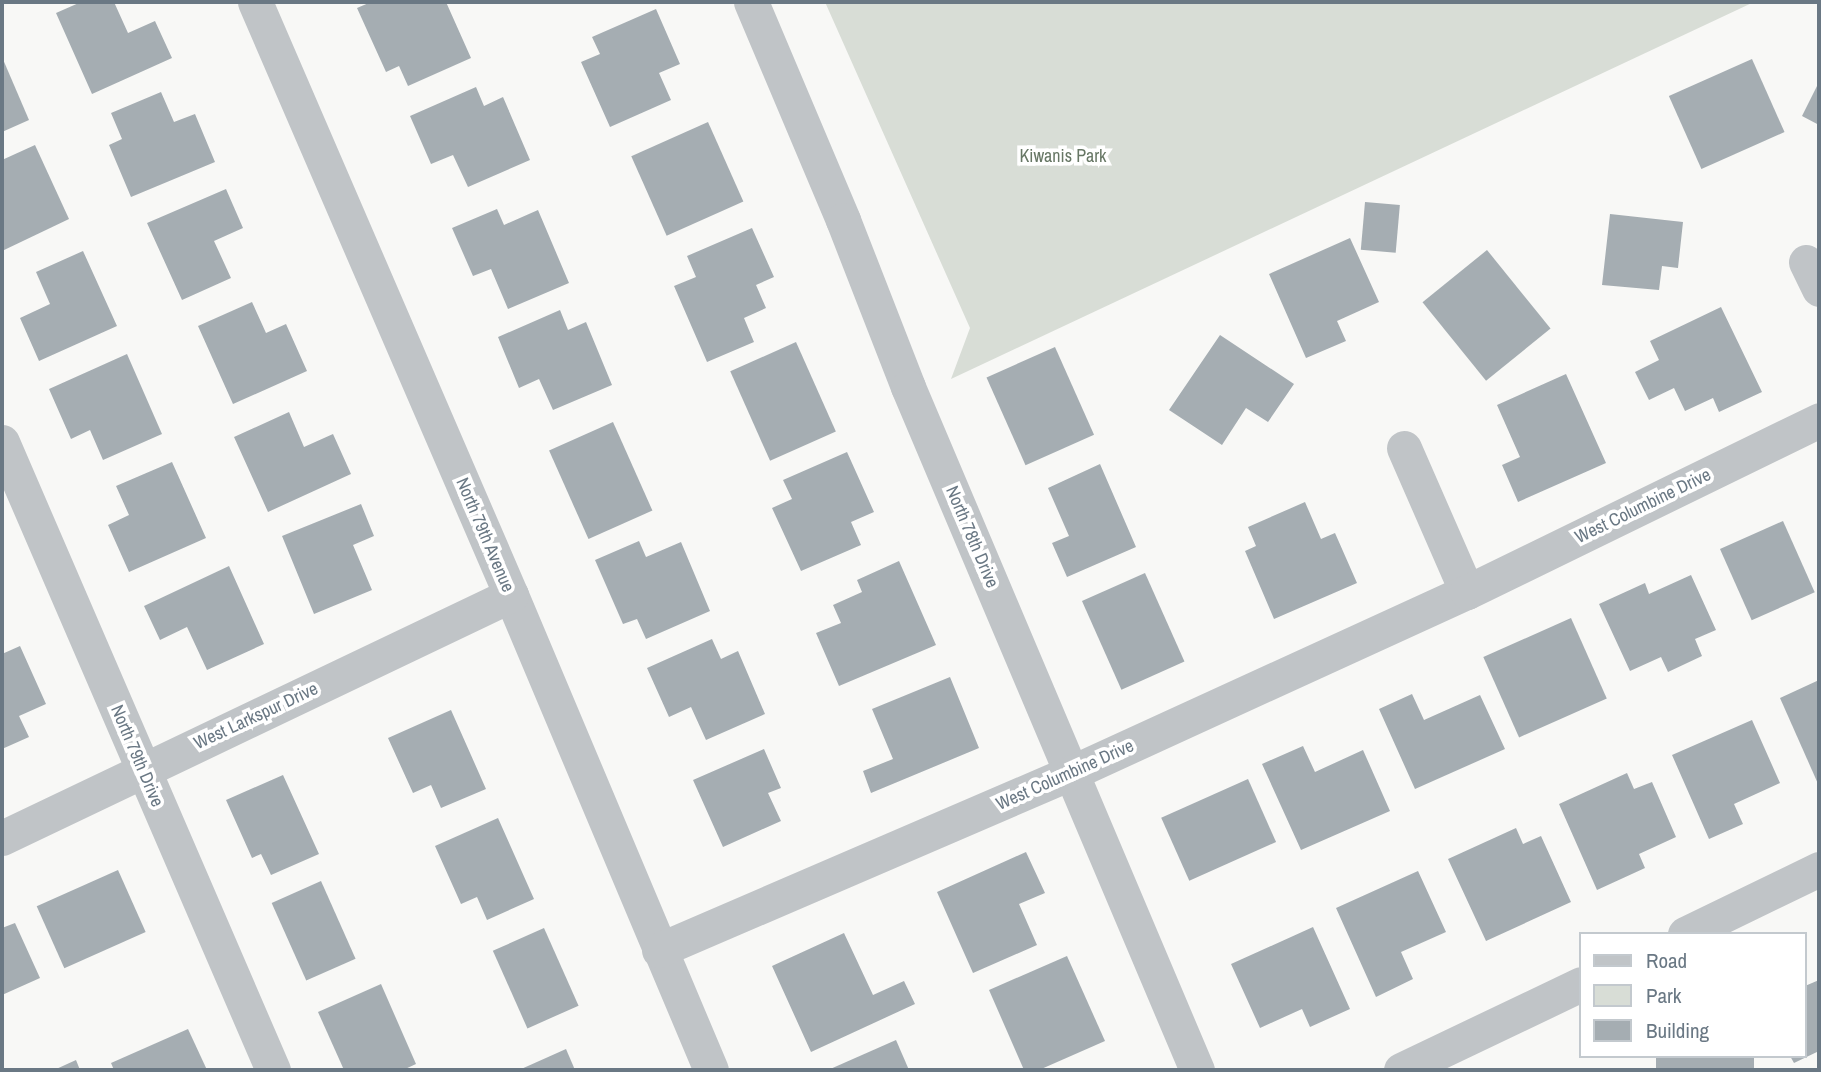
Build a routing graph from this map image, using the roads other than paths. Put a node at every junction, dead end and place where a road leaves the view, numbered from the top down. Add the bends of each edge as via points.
1 (255, 2) edge
2 (751, 2) edge
3 (1819, 420) edge
4 (2, 442) edge
5 (1404, 448) dead end
6 (1467, 592) junction
7 (511, 595) junction
8 (143, 770) junction
9 (1073, 772) junction
10 (2, 838) edge
11 (1819, 869) edge
12 (1689, 932) edge
13 (659, 950) junction
14 (1580, 984) edge
15 (273, 1070) edge
16 (711, 1070) edge
17 (1198, 1070) edge
18 (1401, 1070) edge

1 - 7 street, North 79th Avenue
2 - 9 street, North 78th Drive via 908,387
3 - 6 street, West Columbine Drive
4 - 8 street, North 79th Drive
5 - 6 street
6 - 9 street, West Columbine Drive
7 - 8 street, West Larkspur Drive
7 - 13 street, North 79th Avenue
8 - 10 street, West Larkspur Drive
8 - 15 street, North 79th Drive
9 - 13 street, West Columbine Drive
9 - 17 street, North 78th Drive
11 - 12 street
13 - 16 street, North 79th Avenue
14 - 18 street

